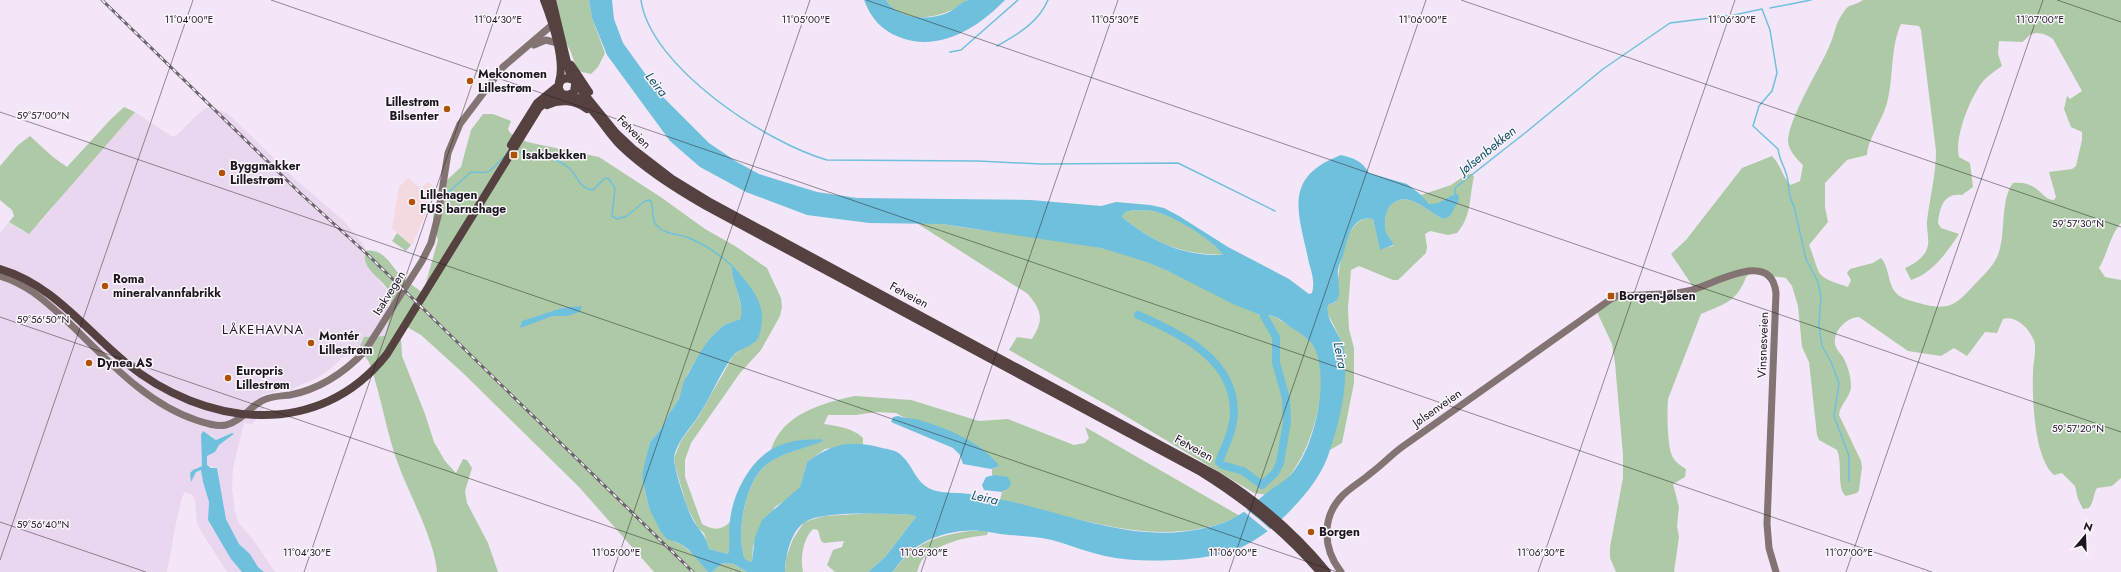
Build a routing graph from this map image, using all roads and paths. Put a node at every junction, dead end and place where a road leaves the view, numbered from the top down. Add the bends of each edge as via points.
1 (544, 0) edge
2 (552, 0) edge
3 (552, 25) junction
4 (557, 43) junction
5 (564, 48) junction
6 (522, 51) junction
7 (573, 82) junction
8 (559, 84) junction
9 (562, 94) junction
10 (571, 94) junction
11 (601, 118) junction
12 (532, 120) junction
13 (488, 190) junction
14 (0, 268) edge
15 (0, 276) edge
16 (1617, 296) joint
17 (1285, 530) junction
18 (1320, 572) edge
19 (1327, 572) edge
20 (1341, 572) edge
21 (1776, 572) edge

1 - 3 highway
2 - 5 highway, Fetveien
3 - 4 highway
3 - 6 main road, Isakvegen
4 - 6 main road, Isakvegen via 546,40
4 - 8 highway via 562,71
5 - 7 highway, Fetveien
5 - 11 highway via 574,72 594,100
6 - 15 main road, Isakvegen via 499,71 456,132 448,153 434,234 422,261 365,351 329,382 265,399 226,425 205,423 182,415 158,402 39,296 20,284
7 - 8 highway via 564,78
7 - 10 highway via 575,90
7 - 11 highway, Fetveien
8 - 9 highway
8 - 13 highway via 532,110
9 - 10 highway
9 - 12 highway via 546,102
10 - 11 highway, Fetveien via 589,105
11 - 12 highway via 582,106 565,101 548,105
11 - 17 highway, Fetveien via 629,154 692,199 1186,464 1249,500
12 - 13 highway
13 - 14 highway via 406,326 380,363 346,392 328,402 303,411 277,416 231,413 187,399 125,362 65,306 35,284
16 - 20 main road, Jølsenveien via 1402,447 1341,497 1331,513 1327,534 1330,553
16 - 21 main road, Vinsnesveien via 1689,290 1751,271 1766,274 1774,284 1776,302 1767,524 1769,548
17 - 18 highway
17 - 19 highway

